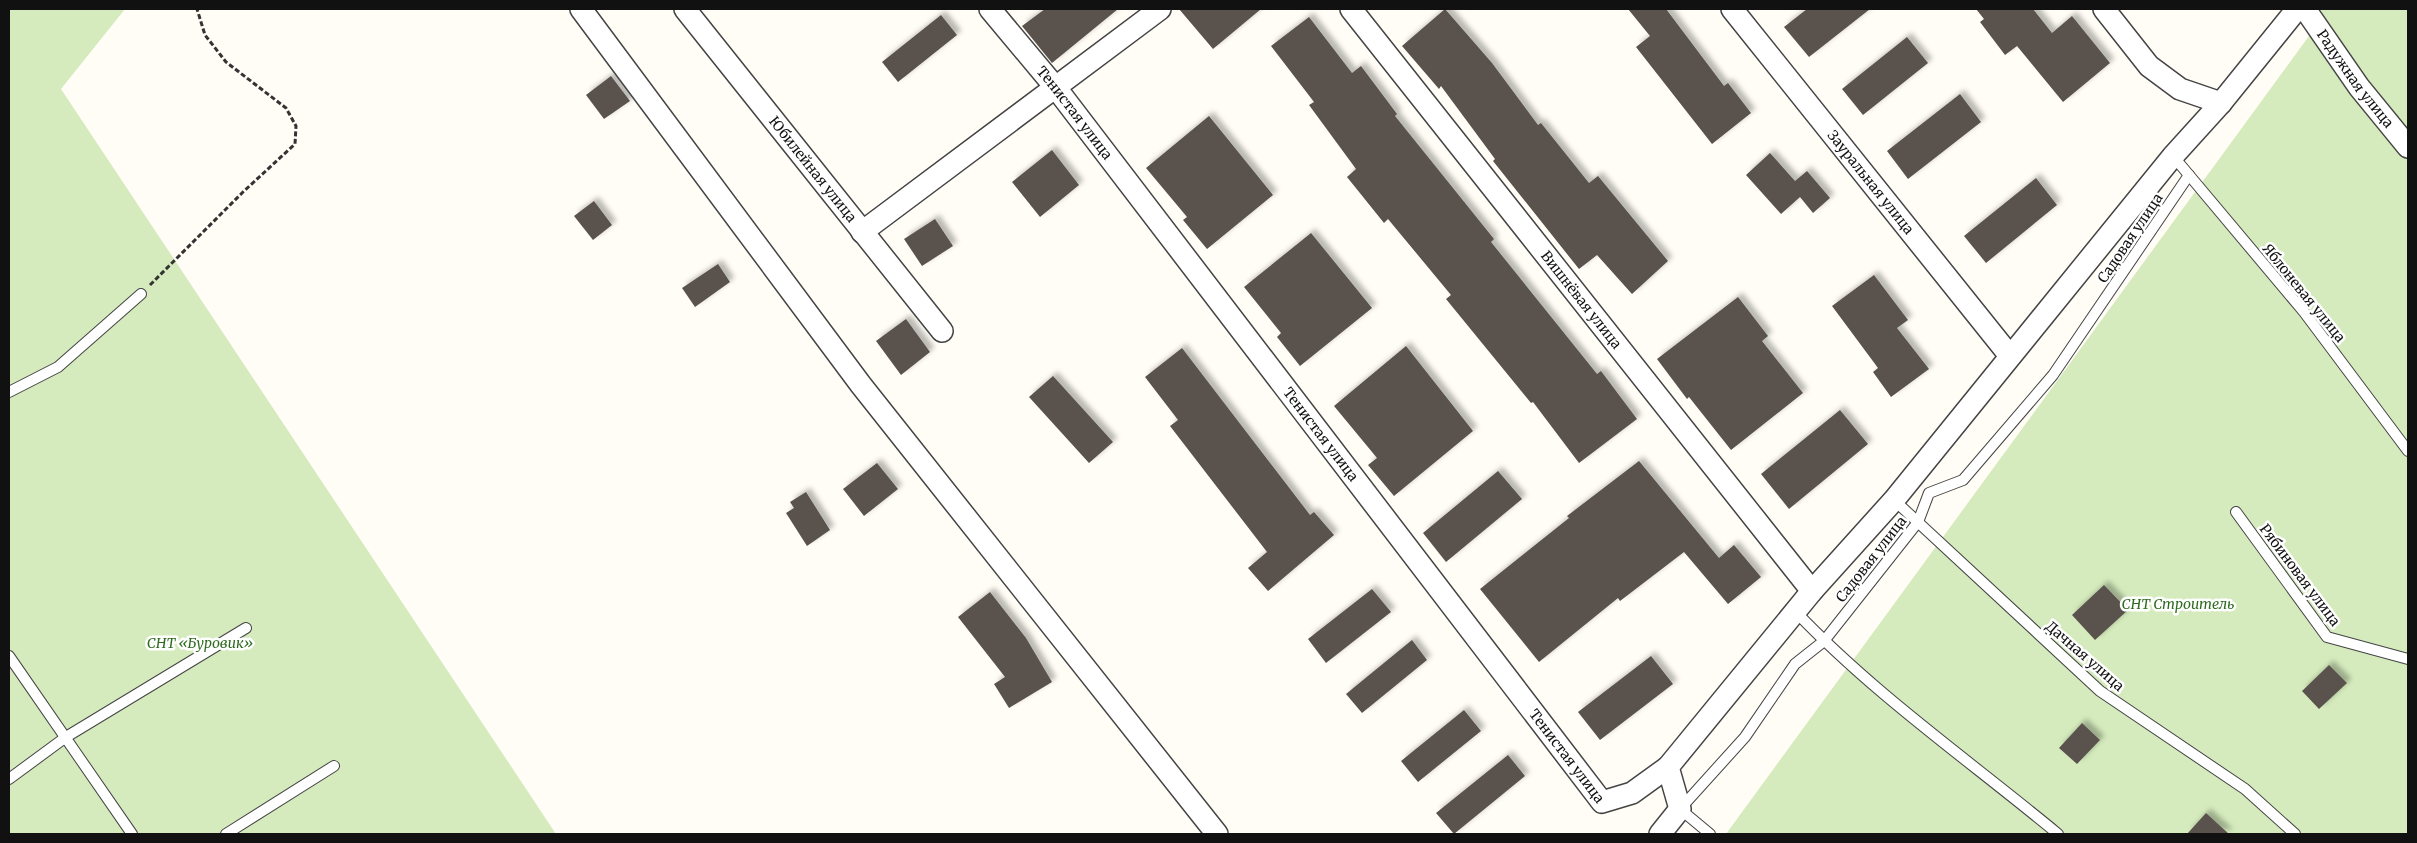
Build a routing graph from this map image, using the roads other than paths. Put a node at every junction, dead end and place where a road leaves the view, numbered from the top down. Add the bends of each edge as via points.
1 (581, 9) edge
2 (685, 9) edge
3 (990, 9) edge
4 (1160, 9) edge
5 (1351, 9) edge
6 (1732, 9) edge
7 (2104, 9) edge
8 (2297, 9) edge
9 (2305, 9) edge
10 (1056, 88) junction
11 (2221, 103) junction
12 (2408, 147) edge
13 (2173, 156) junction
14 (2188, 175) junction
15 (862, 232) junction
16 (141, 294) road end
17 (942, 331) dead end
18 (2010, 356) junction
19 (9, 392) edge
20 (2408, 451) edge
21 (1894, 500) junction
22 (2236, 512) dead end
23 (1918, 522) junction
24 (1812, 591) junction
25 (1795, 611) junction
26 (246, 628) dead end
27 (1824, 641) junction
28 (9, 656) edge
29 (2408, 659) edge
30 (66, 737) junction
31 (334, 766) dead end
32 (1668, 767) junction
33 (9, 779) edge
34 (1680, 809) junction
35 (132, 834) edge
36 (226, 834) edge
37 (1217, 834) edge
38 (1660, 834) edge
39 (1710, 834) edge
40 (2058, 834) edge
41 (2294, 834) edge

1 - 37 street via 861,385
2 - 15 street, Юбилейная улица
3 - 10 street, Тенистая улица
4 - 10 street
5 - 24 street, Вишнёвая улица
6 - 18 street, Зауральная улица
7 - 11 street via 2149,66 2180,89
8 - 11 street
9 - 12 street, Радужная улица via 2359,87
10 - 15 street
10 - 32 street, Тенистая улица via 1602,802 1632,793
11 - 13 street
13 - 14 lane, Яблоневая улица
13 - 18 street
14 - 20 lane, Яблоневая улица via 2304,312
14 - 23 lane, Садовая улица via 2053,374 1962,480 1929,493
15 - 17 street, Юбилейная улица
16 - 19 lane via 58,367
18 - 21 street
21 - 23 lane, Дачная улица
21 - 24 street
22 - 29 lane, Рябиновая улица via 2327,637
23 - 27 lane, Садовая улица
23 - 41 lane, Дачная улица via 2100,691 2245,789
24 - 25 street
25 - 27 lane
25 - 32 street
26 - 30 lane
27 - 34 lane, Садовая улица via 1795,664 1745,737
27 - 40 lane via 1936,738
28 - 30 lane
30 - 33 lane
30 - 35 lane
31 - 36 lane
32 - 34 street
34 - 38 street
34 - 39 lane

